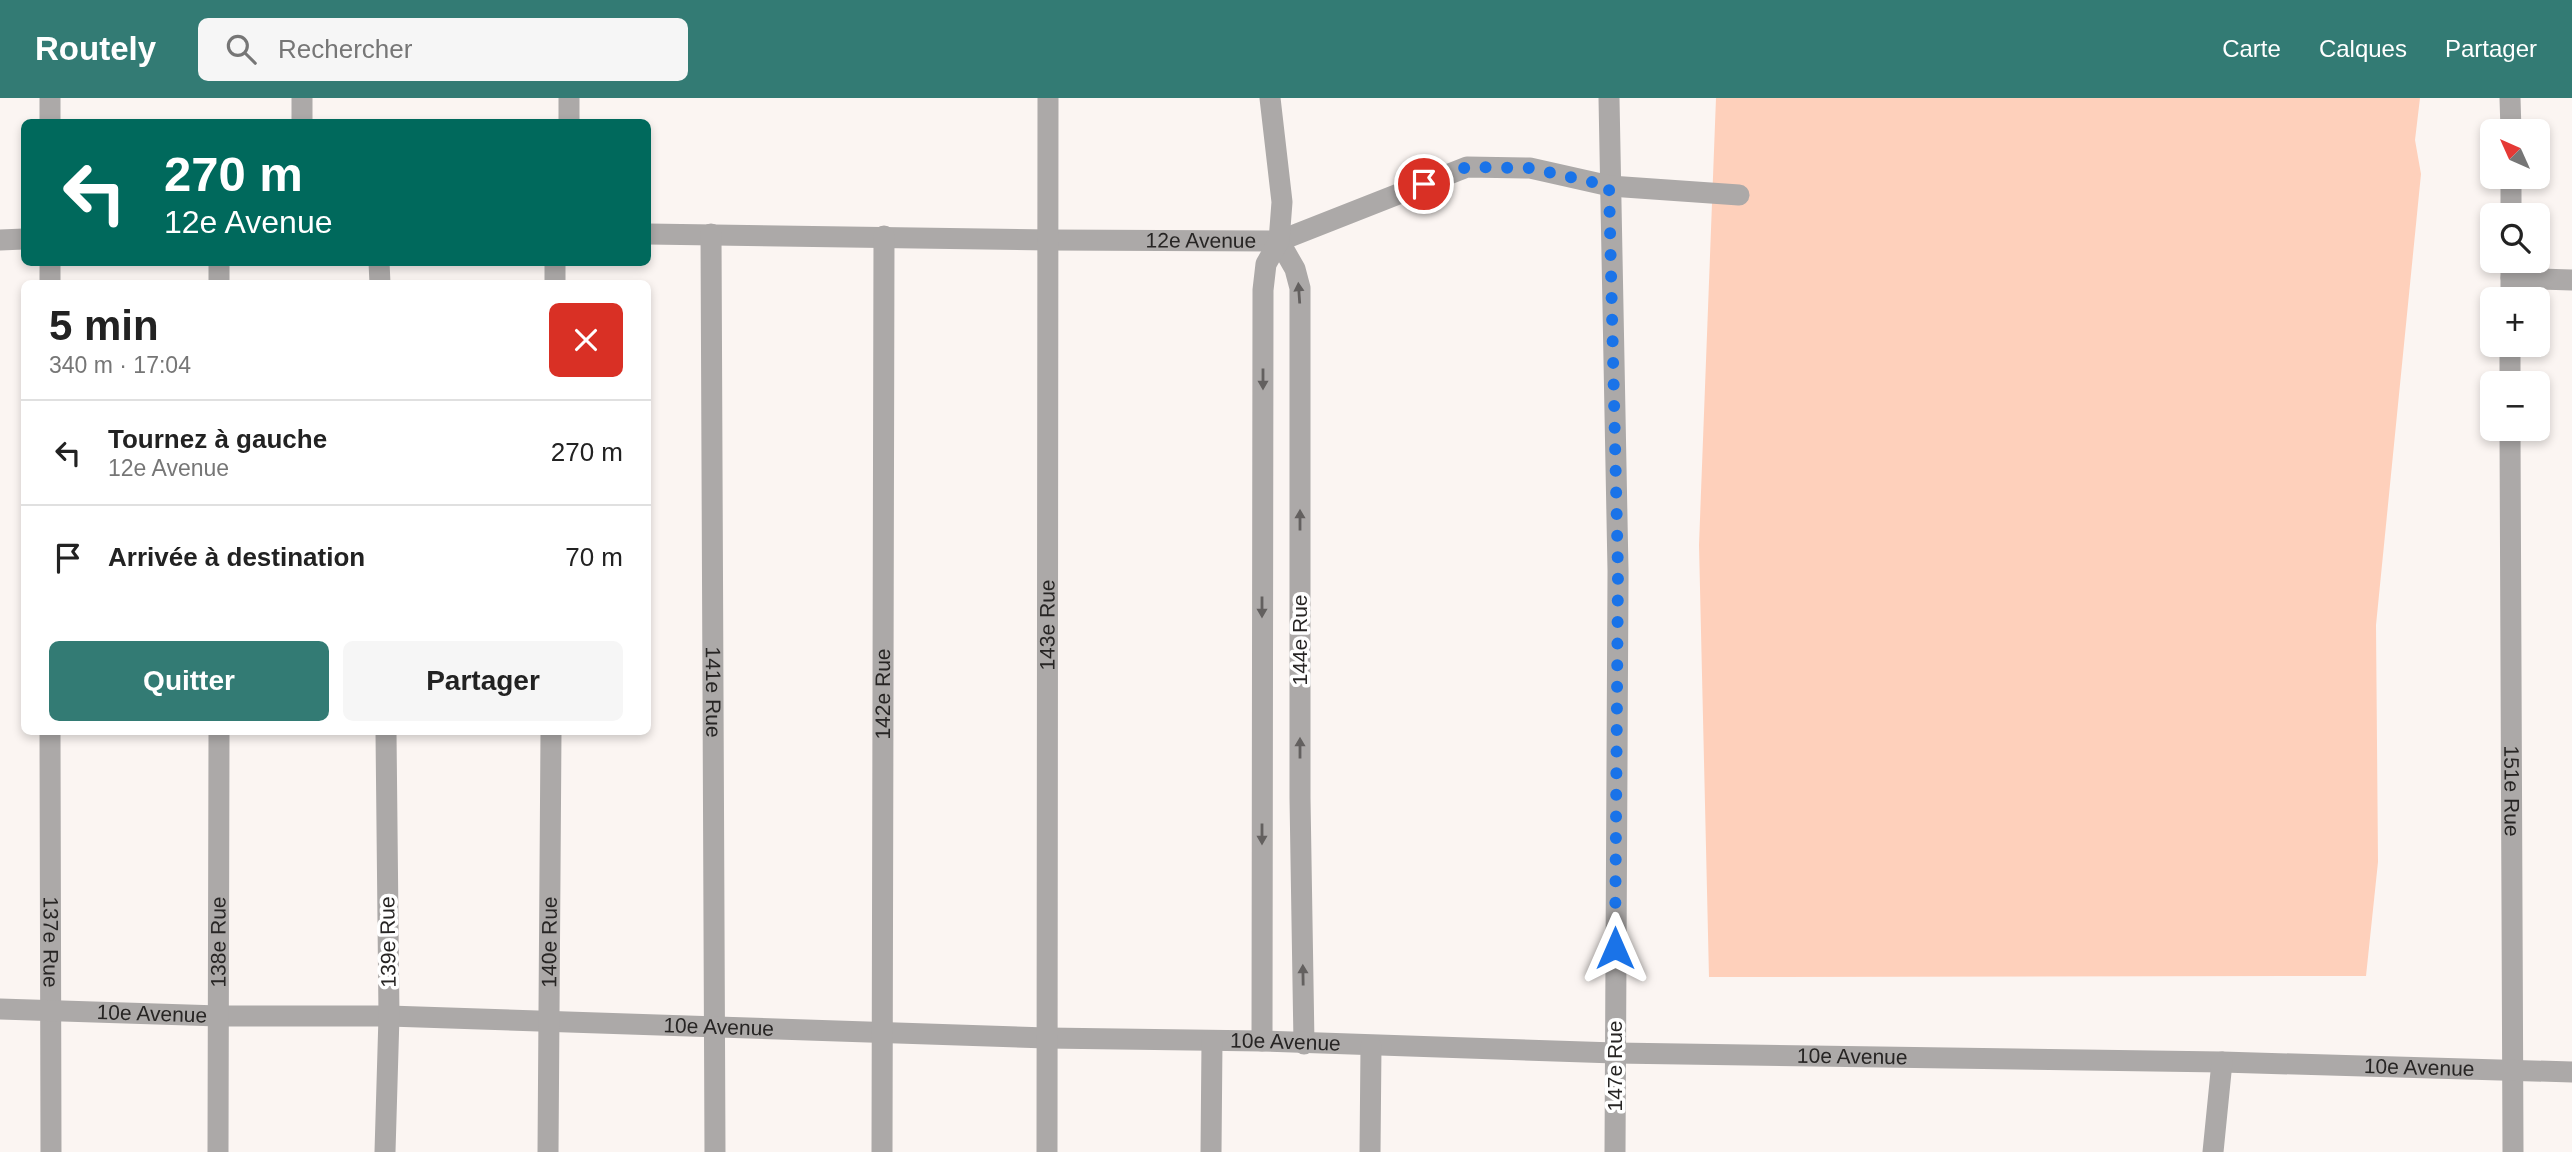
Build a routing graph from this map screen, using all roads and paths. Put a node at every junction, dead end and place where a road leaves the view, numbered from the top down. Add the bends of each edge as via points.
1 (50, 98) edge
2 (302, 98) edge
3 (569, 98) edge
4 (1048, 98) edge
5 (1270, 98) edge
6 (1609, 98) edge
7 (2510, 98) edge
8 (50, 119) edge
9 (302, 119) edge
10 (569, 119) edge
11 (2511, 119) edge
12 (1609, 186) junction
13 (1739, 195) dead end
14 (651, 234) edge
15 (711, 234) junction
16 (884, 236) junction
17 (21, 239) edge
18 (0, 240) edge
19 (1049, 240) junction
20 (1279, 241) junction
21 (2511, 279) edge
22 (2572, 280) edge
23 (2510, 441) edge
24 (50, 735) edge
25 (219, 735) edge
26 (386, 735) edge
27 (551, 735) edge
28 (0, 1009) edge
29 (51, 1012) junction
30 (219, 1016) junction
31 (389, 1016) junction
32 (549, 1023) junction
33 (715, 1026) junction
34 (882, 1033) junction
35 (1047, 1038) junction
36 (1213, 1041) junction
37 (1262, 1041) junction
38 (1304, 1044) junction
39 (1371, 1046) junction
40 (1615, 1052) junction
41 (2222, 1062) junction
42 (2512, 1071) junction
43 (2572, 1072) edge
44 (51, 1152) edge
45 (218, 1152) edge
46 (385, 1152) edge
47 (548, 1152) edge
48 (715, 1152) edge
49 (882, 1152) edge
50 (1047, 1152) edge
51 (1211, 1152) edge
52 (1370, 1152) edge
53 (1615, 1152) edge
54 (2213, 1152) edge
55 (2513, 1152) edge

1 - 8 street
2 - 9 street
3 - 10 street
4 - 19 street, 143e Rue
5 - 20 street, 144e Rue via 1282,202
6 - 12 street, 147e Rue
7 - 11 street
12 - 13 street, 12e Avenue
12 - 20 street, 12e Avenue via 1530,168 1467,167
12 - 40 street, 147e Rue via 1618,571
14 - 15 street, 12e Avenue
15 - 16 street, 12e Avenue
15 - 33 street, 141e Rue
16 - 19 street, 12e Avenue
16 - 34 street, 142e Rue
17 - 18 street
19 - 20 street, 12e Avenue
19 - 35 street, 143e Rue
20 -> 37 street, 144e Rue via 1266,264 1263,290
38 -> 20 street, 144e Rue via 1300,288
21 - 22 street
23 - 42 street, 151e Rue
24 - 29 street, 137e Rue
25 - 30 street, 138e Rue
26 - 31 street, 139e Rue
27 - 32 street, 140e Rue
28 - 29 street, 10e Avenue
29 - 30 street, 10e Avenue
29 - 44 street, 137e Rue
30 - 31 street, 10e Avenue
30 - 45 street, 138e Rue
31 - 32 street, 10e Avenue
31 - 46 street, 139e Rue
32 - 33 street, 10e Avenue
32 - 47 street, 140e Rue
33 - 34 street, 10e Avenue
33 - 48 street, 141e Rue
34 - 35 street, 10e Avenue
34 - 49 street, 142e Rue
35 - 36 street, 10e Avenue
35 - 50 street, 143e Rue
36 - 37 street, 10e Avenue
36 - 51 street
37 - 38 street, 10e Avenue
38 - 39 street, 10e Avenue
39 - 40 street, 10e Avenue
39 - 52 street
40 - 41 street, 10e Avenue
40 - 53 street, 147e Rue
41 - 42 street, 10e Avenue
41 - 54 street
42 - 43 street, 10e Avenue
42 - 55 street, 151e Rue

